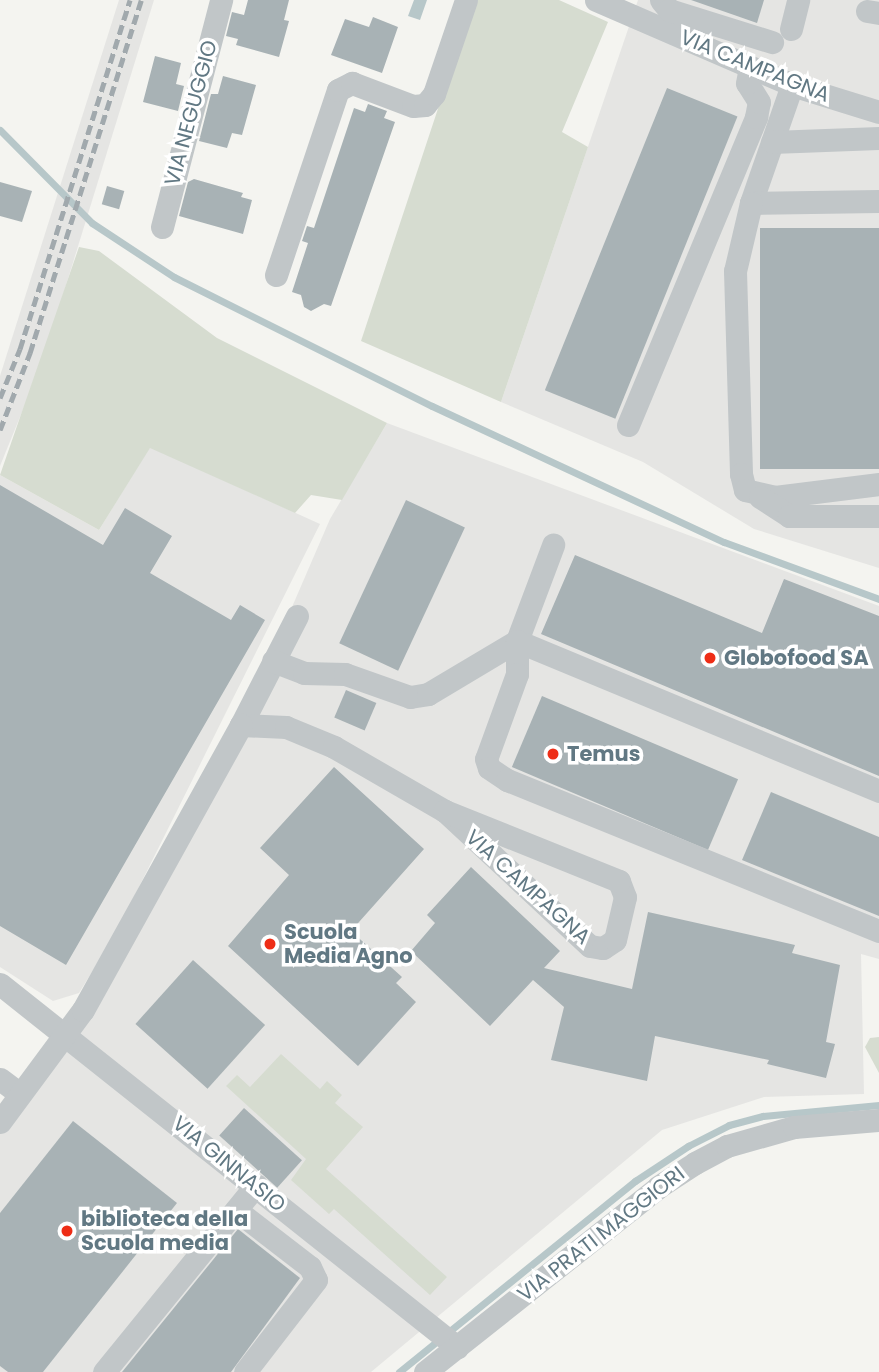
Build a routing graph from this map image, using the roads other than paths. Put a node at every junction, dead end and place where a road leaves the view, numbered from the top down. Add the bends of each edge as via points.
1 (221, 0) edge
2 (466, 0) edge
3 (596, 0) edge
4 (661, 0) edge
5 (798, 0) edge
6 (636, 7) edge
7 (790, 29) dead end
8 (772, 42) dead end
9 (750, 68) junction
10 (792, 85) junction
11 (856, 106) junction
12 (879, 112) edge
13 (879, 138) edge
14 (853, 139) junction
15 (772, 142) junction
16 (879, 201) edge
17 (751, 203) junction
18 (162, 227) dead end
19 (276, 275) dead end
20 (628, 425) dead end
21 (879, 484) edge
22 (760, 496) junction
23 (878, 516) edge
24 (553, 545) dead end
25 (297, 616) dead end
26 (517, 641) junction
27 (273, 661) junction
28 (242, 725) junction
29 (879, 791) edge
30 (445, 811) junction
31 (879, 931) edge
32 (0, 984) edge
33 (65, 1032) junction
34 (0, 1079) edge
35 (20, 1094) junction
36 (879, 1120) edge
37 (0, 1122) edge
38 (256, 1185) junction
39 (236, 1210) junction
40 (457, 1347) junction
41 (104, 1372) edge
42 (245, 1372) edge
43 (425, 1372) edge

1 - 18 street, VIA NEGUGGIO
2 - 19 street via 434,94 419,107 352,83 341,86
3 - 6 street, VIA CAMPAGNA
4 - 8 street via 669,10
5 - 7 street
6 - 9 street, VIA CAMPAGNA
9 - 10 street, VIA CAMPAGNA
9 - 20 street via 747,83 759,102 756,117
10 - 11 street, VIA CAMPAGNA
10 - 15 street
11 - 12 street, VIA CAMPAGNA
11 - 14 street
13 - 14 street
14 - 15 street
15 - 17 street
16 - 17 street
17 - 22 street via 734,271 742,483 750,494
21 - 22 street
22 - 23 street via 789,516
24 - 26 street
25 - 27 street
26 - 27 street via 419,696 345,674 292,671
26 - 29 street
26 - 31 street via 517,674 486,759 495,774
27 - 28 street
28 - 30 street, VIA CAMPAGNA via 274,724 300,732
28 - 33 street via 83,1010
30 - 30 street, VIA CAMPAGNA via 619,881 625,897 615,940 603,948 590,946
32 - 33 street, VIA GINNASIO
33 - 35 street
33 - 38 street, VIA GINNASIO
34 - 35 street
35 - 37 street
36 - 40 street, VIA PRATI MAGGIORI via 794,1127 727,1146 695,1163 657,1187
38 - 39 street
38 - 40 street, VIA GINNASIO
39 - 41 street
39 - 42 street via 310,1267 316,1280
40 - 43 street, VIA PRATI MAGGIORI

